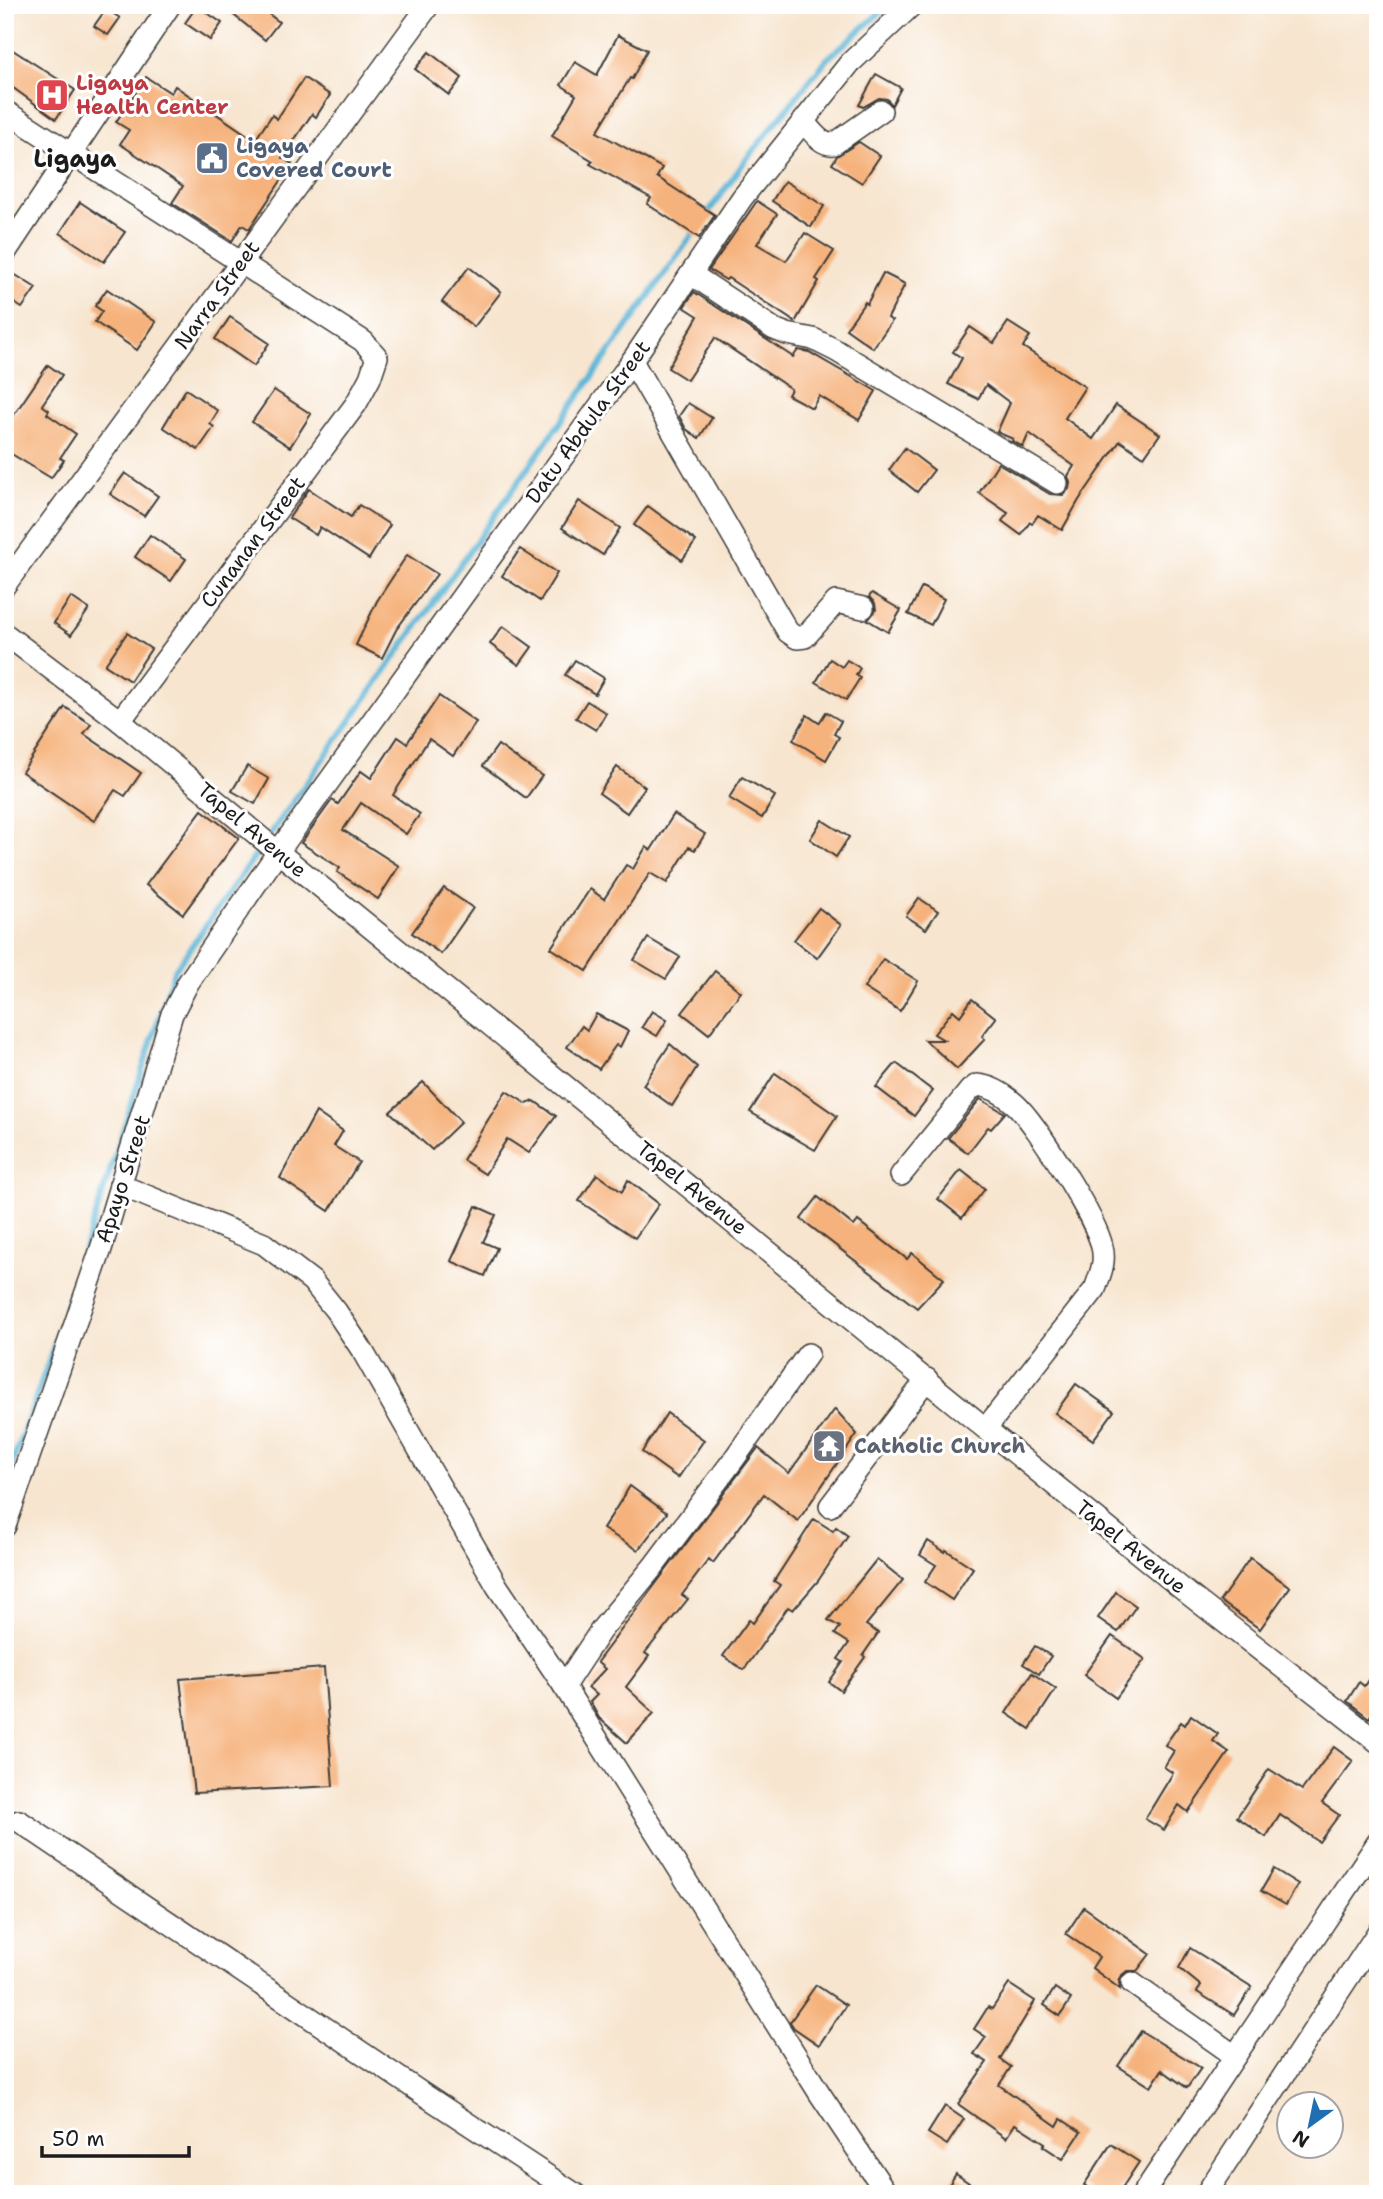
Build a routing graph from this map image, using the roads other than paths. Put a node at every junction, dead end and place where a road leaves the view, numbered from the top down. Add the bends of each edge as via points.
1 (170, 5) edge
2 (429, 5) edge
3 (912, 5) edge
4 (5, 111) edge
5 (881, 111) dead end
6 (804, 122) junction
7 (73, 154) junction
8 (5, 253) edge
9 (240, 264) junction
10 (691, 274) junction
11 (632, 361) junction
12 (1057, 483) dead end
13 (5, 586) edge
14 (863, 608) dead end
15 (5, 634) edge
16 (120, 721) junction
17 (278, 852) junction
18 (901, 1175) dead end
19 (120, 1185) junction
20 (808, 1354) dead end
21 (927, 1379) junction
22 (986, 1427) junction
23 (830, 1506) dead end
24 (5, 1526) edge
25 (564, 1686) junction
26 (1378, 1742) edge
27 (19, 1821) dead end
28 (1378, 1842) edge
29 (1378, 1932) edge
30 (1132, 1983) dead end
31 (1235, 2056) junction
32 (575, 2194) edge
33 (887, 2194) edge
34 (1143, 2194) edge
35 (1206, 2194) edge

1 - 7 street
2 - 9 street, Narra Street
3 - 6 street, Datu Abdula Street via 850,63
4 - 7 street
5 - 6 street via 829,145
6 - 10 street, Datu Abdula Street via 742,198
7 - 8 street
7 - 9 street
9 - 13 street, Narra Street
9 - 16 street, Cunanan Street via 363,341 377,357 356,404
10 - 11 street, Datu Abdula Street
10 - 12 street via 774,329 835,350
11 - 14 street via 788,632 805,638 836,602
11 - 17 street, Datu Abdula Street
15 - 16 street, Tapel Avenue
16 - 17 street, Tapel Avenue
17 - 19 street, Apayo Street via 178,1000
17 - 21 street, Tapel Avenue
18 - 22 street via 970,1090 986,1085 1015,1104 1034,1125 1097,1229 1103,1250 1095,1289
19 - 24 street, Apayo Street
19 - 25 street via 264,1244 312,1281 362,1350 497,1586
20 - 25 street
21 - 22 street, Tapel Avenue
21 - 23 street
22 - 26 street, Tapel Avenue
25 - 33 street
27 - 32 street
28 - 31 street
29 - 35 street
30 - 31 street
31 - 34 street

